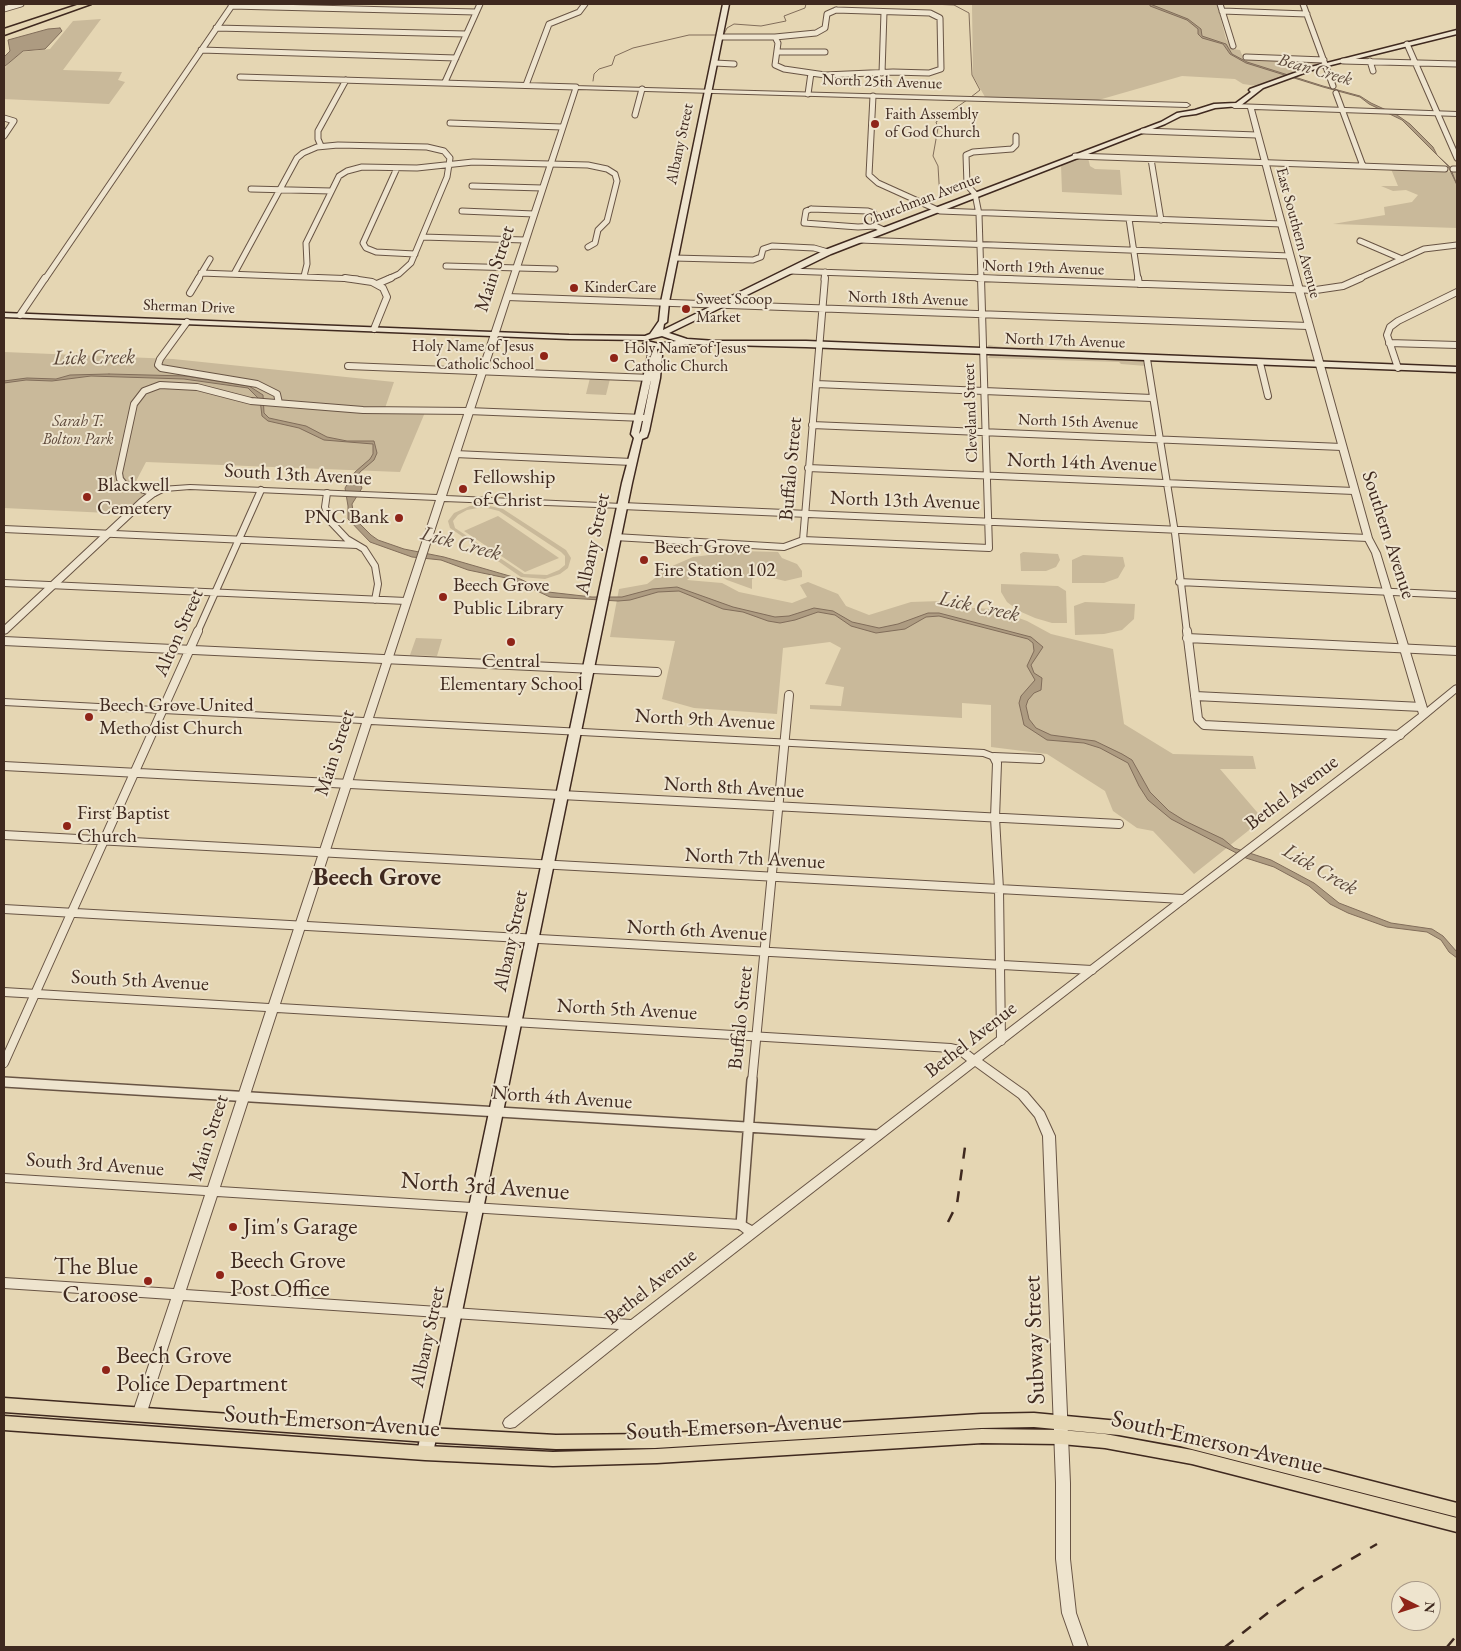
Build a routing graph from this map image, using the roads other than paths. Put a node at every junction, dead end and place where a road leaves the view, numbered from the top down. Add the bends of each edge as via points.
1 (21, 4) edge
2 (73, 4) edge
3 (88, 4) edge
4 (480, 4) edge
5 (585, 4) edge
6 (726, 4) edge
7 (1220, 4) edge
8 (1304, 4) edge
9 (4, 5) edge
10 (232, 5) edge
11 (10, 7) junction
12 (4, 9) edge
13 (476, 12) junction
14 (884, 12) junction
15 (1222, 12) junction
16 (1307, 14) junction
17 (4, 27) edge
18 (216, 28) junction
19 (4, 32) edge
20 (1457, 32) edge
21 (466, 34) junction
22 (720, 37) junction
23 (775, 37) junction
24 (1407, 44) junction
25 (1233, 46) dead end
26 (201, 50) junction
27 (777, 52) junction
28 (825, 52) dead end
29 (1246, 57) dead end
30 (456, 58) junction
31 (1343, 61) junction
32 (1370, 61) junction
33 (1324, 62) junction
34 (714, 63) junction
35 (1415, 63) junction
36 (734, 64) dead end
37 (1457, 64) edge
38 (1374, 71) dead end
39 (882, 72) junction
40 (811, 73) junction
41 (240, 76) dead end
42 (346, 80) junction
43 (445, 82) junction
44 (526, 85) junction
45 (1333, 86) dead end
46 (576, 87) junction
47 (642, 89) junction
48 (709, 90) junction
49 (808, 94) junction
50 (1336, 94) dead end
51 (873, 96) junction
52 (1232, 103) junction
53 (1251, 107) junction
54 (1185, 110) junction
55 (1342, 110) junction
56 (635, 114) dead end
57 (1438, 114) junction
58 (1457, 114) edge
59 (4, 118) edge
60 (450, 124) dead end
61 (562, 127) junction
62 (1144, 131) junction
63 (1257, 135) junction
64 (4, 136) edge
65 (1016, 136) dead end
66 (321, 146) junction
67 (1075, 156) junction
68 (1457, 158) edge
69 (1151, 159) junction
70 (1265, 163) junction
71 (449, 164) junction
72 (550, 164) junction
73 (1363, 166) junction
74 (397, 168) junction
75 (1445, 169) dead end
76 (472, 186) dead end
77 (542, 188) junction
78 (251, 189) dead end
79 (280, 190) junction
80 (332, 191) junction
81 (976, 195) junction
82 (936, 210) junction
83 (462, 211) dead end
84 (534, 214) junction
85 (979, 214) junction
86 (1129, 219) junction
87 (1161, 220) junction
88 (1282, 224) junction
89 (875, 226) junction
90 (884, 230) junction
91 (422, 237) junction
92 (525, 240) junction
93 (859, 240) junction
94 (1360, 241) dead end
95 (980, 245) junction
96 (1457, 245) edge
97 (588, 248) dead end
98 (1134, 250) junction
99 (828, 252) junction
100 (415, 254) junction
101 (1290, 256) junction
102 (674, 258) junction
103 (210, 259) dead end
104 (1402, 259) junction
105 (446, 266) dead end
106 (516, 268) junction
107 (555, 269) dead end
108 (789, 271) junction
109 (825, 272) junction
110 (201, 273) junction
111 (234, 274) junction
112 (304, 276) junction
113 (981, 278) junction
114 (377, 284) junction
115 (1139, 284) junction
116 (1299, 290) junction
117 (1457, 292) edge
118 (190, 293) dead end
119 (507, 296) junction
120 (665, 302) junction
121 (723, 304) junction
122 (822, 308) junction
123 (982, 314) junction
124 (4, 315) edge
125 (20, 315) junction
126 (663, 321) junction
127 (187, 322) junction
128 (682, 325) junction
129 (1308, 326) junction
130 (374, 329) junction
131 (495, 333) junction
132 (662, 339) junction
133 (1390, 342) junction
134 (1457, 345) edge
135 (815, 346) junction
136 (983, 353) junction
137 (1147, 359) junction
138 (1260, 363) junction
139 (1319, 365) junction
140 (348, 366) dead end
141 (1398, 368) junction
142 (1457, 370) edge
143 (482, 372) junction
144 (652, 378) junction
145 (816, 384) junction
146 (984, 392) junction
147 (1268, 396) dead end
148 (1152, 398) junction
149 (279, 402) junction
150 (468, 411) junction
151 (642, 418) junction
152 (812, 425) junction
153 (985, 432) junction
154 (638, 438) junction
155 (1159, 439) junction
156 (1342, 447) junction
157 (455, 454) junction
158 (632, 462) junction
159 (808, 468) junction
160 (987, 476) junction
161 (1167, 483) junction
162 (261, 490) junction
163 (1354, 491) junction
164 (154, 492) junction
165 (331, 493) junction
166 (440, 498) junction
167 (622, 506) junction
168 (805, 514) junction
169 (988, 522) junction
170 (4, 529) edge
171 (1174, 530) junction
172 (107, 534) junction
173 (615, 538) junction
174 (1368, 538) junction
175 (238, 540) junction
176 (803, 540) junction
177 (358, 545) junction
178 (1180, 582) junction
179 (4, 583) edge
180 (52, 585) junction
181 (1388, 591) junction
182 (215, 592) junction
183 (1457, 594) edge
184 (375, 600) junction
185 (406, 601) junction
186 (4, 631) edge
187 (1188, 638) junction
188 (4, 641) edge
189 (1404, 648) junction
190 (189, 649) junction
191 (1457, 651) edge
192 (387, 659) junction
193 (588, 669) junction
194 (657, 672) dead end
195 (1457, 688) edge
196 (789, 695) dead end
197 (1195, 696) junction
198 (4, 702) edge
199 (162, 710) junction
200 (1423, 710) junction
201 (368, 720) junction
202 (575, 731) junction
203 (1400, 735) junction
204 (783, 742) junction
205 (994, 757) junction
206 (1040, 759) dead end
207 (4, 766) edge
208 (134, 773) junction
209 (346, 784) junction
210 (562, 795) junction
211 (778, 806) junction
212 (995, 818) junction
213 (1119, 824) dead end
214 (4, 835) edge
215 (103, 840) junction
216 (324, 852) junction
217 (547, 864) junction
218 (771, 876) junction
219 (999, 889) junction
220 (1183, 899) junction
221 (4, 910) edge
222 (71, 913) junction
223 (300, 926) junction
224 (532, 939) junction
225 (765, 952) junction
226 (1000, 965) junction
227 (1092, 970) junction
228 (4, 992) edge
229 (35, 994) junction
230 (273, 1008) junction
231 (515, 1022) junction
232 (757, 1036) junction
233 (1001, 1041) junction
234 (975, 1060) junction
235 (4, 1063) edge
236 (4, 1082) edge
237 (244, 1097) junction
238 (496, 1112) junction
239 (749, 1127) junction
240 (878, 1135) junction
241 (4, 1178) edge
242 (213, 1191) junction
243 (475, 1208) junction
244 (741, 1225) junction
245 (752, 1232) junction
246 (4, 1283) edge
247 (179, 1294) junction
248 (453, 1313) junction
249 (633, 1325) junction
250 (4, 1405) edge
251 (139, 1415) junction
252 (4, 1423) edge
253 (510, 1423) dead end
254 (1061, 1429) junction
255 (132, 1432) junction
256 (428, 1435) junction
257 (425, 1453) junction
258 (1457, 1510) edge
259 (1457, 1525) edge
260 (1081, 1647) edge

1 - 11 street
2 - 17 highway
3 - 19 highway
4 - 13 street
5 - 44 street via 579,12 549,24
6 - 22 main road, Albany Street
7 - 15 street
8 - 16 street
9 - 11 street
10 - 13 street
10 - 18 street
11 - 12 street
13 - 21 street
14 - 23 street via 831,12 827,14 822,30
14 - 39 street
14 - 39 street via 937,15 940,18 941,69 936,72
15 - 16 street
15 - 25 street
16 - 33 street
18 - 21 street
18 - 26 street
20 - 24 main road, Churchman Avenue
21 - 30 street
22 - 23 street
22 - 34 main road, Albany Street
23 - 27 street
24 - 31 main road, Churchman Avenue
24 - 35 street
26 - 30 street
26 - 125 street
27 - 28 street
27 - 40 street via 776,66
29 - 33 street
30 - 43 street
31 - 32 street
31 - 33 main road, Churchman Avenue
32 - 35 street
32 - 38 street
33 - 45 street
33 - 52 main road, Churchman Avenue
34 - 36 street
34 - 48 main road, Albany Street
35 - 37 street
35 - 57 street
39 - 40 street
40 - 49 street
41 - 42 street
42 - 43 street
42 - 66 street via 318,131
43 - 44 street
44 - 46 street
46 - 47 street, North 25th Avenue
46 - 61 street, Main Street
47 - 48 street, North 25th Avenue
47 - 56 street
48 - 49 street, North 25th Avenue
48 - 102 main road, Albany Street
49 - 51 street, North 25th Avenue
50 - 55 street
51 - 54 street, North 25th Avenue
51 - 82 street via 869,175 878,183
52 - 53 street
52 - 54 main road, Churchman Avenue
53 - 55 street
53 - 63 street, East Southern Avenue
54 - 62 main road, Churchman Avenue via 1171,120
55 - 57 street
55 - 73 street
57 - 58 street
57 - 68 street
59 - 64 street via 14,120
60 - 61 street
61 - 72 street, Main Street
62 - 63 street
62 - 67 main road, Churchman Avenue
63 - 70 street, East Southern Avenue
65 - 81 street, Cleveland Street via 1017,144 1012,148 966,155 967,185
66 - 71 street via 432,148 448,154
66 - 79 street via 299,156
67 - 69 street
67 - 81 main road, Churchman Avenue
69 - 70 street
69 - 87 street
70 - 73 street
70 - 88 street, East Southern Avenue
71 - 72 street
71 - 74 street
71 - 91 street via 447,177
72 - 77 street, Main Street
72 - 97 street via 596,166 616,175 607,221
73 - 75 street
74 - 80 street via 362,167 344,172
74 - 100 street via 363,243 376,252
76 - 77 street
77 - 84 street, Main Street
78 - 79 street
79 - 80 street
79 - 111 street
80 - 112 street via 306,242
81 - 82 main road, Churchman Avenue
81 - 85 street, Cleveland Street
82 - 85 street
82 - 90 main road, Churchman Avenue
83 - 84 street
84 - 92 street, Main Street
85 - 86 street
85 - 95 street, Cleveland Street
86 - 87 street
86 - 98 street
87 - 88 street
88 - 101 street, East Southern Avenue
89 - 89 street via 871,211 806,211 804,223
89 - 90 street
90 - 93 main road, Churchman Avenue
91 - 92 street
91 - 100 street
92 - 106 street, Main Street
93 - 95 street
93 - 99 main road, Churchman Avenue
94 - 104 street
95 - 98 street
95 - 113 street, Cleveland Street
96 - 104 street, North 19th Avenue via 1428,248
98 - 101 street
98 - 115 street
99 - 102 street via 772,246 764,248 760,258 751,260
99 - 108 main road, Churchman Avenue
100 - 114 street via 405,270
101 - 116 street, East Southern Avenue
102 - 120 main road, Albany Street
103 - 110 street
104 - 116 street, North 19th Avenue via 1336,288
105 - 106 street
106 - 107 street
106 - 119 street, Main Street
108 - 109 street, North 19th Avenue
108 - 121 main road, Churchman Avenue
109 - 113 street, North 19th Avenue
109 - 122 street, Buffalo Street
110 - 111 street
110 - 118 street
111 - 112 street
112 - 114 street via 351,278
113 - 115 street, North 19th Avenue
113 - 123 street, Cleveland Street
114 - 130 street via 385,290 387,297
115 - 116 street, North 19th Avenue
116 - 129 street, East Southern Avenue
117 - 133 street via 1393,324 1388,331
119 - 120 street, North 18th Avenue
119 - 131 street, Main Street
120 - 121 street, North 18th Avenue
120 - 126 main road, Albany Street
121 - 122 street, North 18th Avenue
121 - 128 main road, Churchman Avenue
122 - 123 street, North 18th Avenue
122 - 135 street, Buffalo Street
123 - 129 street, North 18th Avenue
123 - 136 street, Cleveland Street
124 - 125 main road, Sherman Drive
125 - 127 main road, Sherman Drive
126 - 128 main road
126 - 132 main road via 659,330
127 - 130 main road, Sherman Drive
127 - 149 street via 160,359 158,364 161,368 257,384 277,394
128 - 132 main road, Churchman Avenue
129 - 139 street, East Southern Avenue
130 - 131 main road, Sherman Drive
131 - 132 main road, North 17th Avenue via 574,339
131 - 143 street, Main Street
132 - 135 main road, North 17th Avenue via 759,346
132 - 144 main road, Albany Street via 654,351
133 - 134 street
133 - 141 street
135 - 136 main road, North 17th Avenue
135 - 145 street, Buffalo Street
136 - 137 main road, North 17th Avenue
136 - 146 street, Cleveland Street
137 - 138 main road, North 17th Avenue
137 - 148 street
138 - 139 main road, North 17th Avenue
138 - 147 street
139 - 141 main road, North 17th Avenue
139 - 156 street, Southern Avenue
140 - 143 street
141 - 142 main road, North 17th Avenue
143 - 144 street
143 - 150 street, Main Street
144 - 151 main road, Albany Street
144 - 154 main road, Albany Street via 645,431
145 - 146 street
145 - 152 street, Buffalo Street
146 - 148 street
146 - 153 street, Cleveland Street
148 - 155 street
149 - 150 street via 368,410
149 - 164 street via 267,403 197,387 168,384 154,386 141,394 133,407 118,475 124,484
150 - 151 street
150 - 157 street, Main Street
151 - 154 main road, Albany Street via 635,434
152 - 153 street, North 15th Avenue
152 - 159 street, Buffalo Street
153 - 155 street, North 15th Avenue
153 - 160 street, Cleveland Street
154 - 158 main road, Albany Street
155 - 156 street, North 15th Avenue
155 - 161 street
156 - 163 street, Southern Avenue
157 - 158 street
157 - 166 street, Main Street
158 - 167 main road, Albany Street
159 - 160 street, North 14th Avenue
159 - 168 street, Buffalo Street
160 - 161 street, North 14th Avenue
160 - 169 street, Cleveland Street
161 - 163 street, North 14th Avenue
161 - 171 street
162 - 164 street, South 13th Avenue via 180,487
162 - 165 street, South 13th Avenue
162 - 175 street, Alton Street
163 - 174 street, Southern Avenue
164 - 172 street
165 - 166 street, South 13th Avenue
165 - 177 street via 325,507 330,521
166 - 167 street, North 13th Avenue
166 - 185 street, Main Street
167 - 168 street, North 13th Avenue
167 - 173 main road, Albany Street
168 - 169 street, North 13th Avenue
168 - 176 street, Buffalo Street
169 - 171 street, North 13th Avenue
169 - 176 street, Cleveland Street via 989,548
170 - 172 street
171 - 174 street, North 13th Avenue
171 - 178 street
172 - 175 street
172 - 180 street
173 - 176 street, Buffalo Street via 784,547
173 - 193 main road, Albany Street
174 - 181 street, Southern Avenue
175 - 177 street
175 - 182 street, Alton Street
177 - 184 street via 370,557 377,572
178 - 181 street
178 - 187 street
179 - 180 street
180 - 182 street
180 - 186 street
181 - 183 street
181 - 189 street, Southern Avenue
182 - 184 street
182 - 190 street, Alton Street
184 - 185 street
185 - 192 street, Main Street
187 - 189 street
187 - 197 street
188 - 190 street
189 - 191 street
189 - 200 street, Southern Avenue
190 - 192 street
190 - 199 street, Alton Street
192 - 193 street
192 - 201 street, Main Street
193 - 194 street
193 - 202 main road, Albany Street
195 - 200 street, Bethel Avenue
196 - 204 street, Buffalo Street
197 - 200 street
197 - 203 street via 1198,719 1204,725
198 - 199 street, North 9th Avenue
199 - 201 street, North 9th Avenue
199 - 208 street, Alton Street
200 - 203 street, Bethel Avenue
201 - 202 street, North 9th Avenue
201 - 209 street, Main Street
202 - 204 street, North 9th Avenue
202 - 210 main road, Albany Street
203 - 220 street, Bethel Avenue
204 - 205 street, North 9th Avenue via 987,753
204 - 211 street, Buffalo Street
205 - 206 street, North 9th Avenue
205 - 212 street
207 - 208 street, North 8th Avenue
208 - 209 street, North 8th Avenue
208 - 215 street, Alton Street
209 - 210 street, North 8th Avenue
209 - 216 street, Main Street
210 - 211 street, North 8th Avenue
210 - 217 main road, Albany Street
211 - 212 street, North 8th Avenue
211 - 218 street, Buffalo Street
212 - 213 street, North 8th Avenue
212 - 219 street
214 - 215 street, North 7th Avenue
215 - 216 street, North 7th Avenue
215 - 222 street, Alton Street
216 - 217 street, North 7th Avenue
216 - 223 street, Main Street
217 - 218 street, North 7th Avenue
217 - 224 main road, Albany Street
218 - 219 street, North 7th Avenue
218 - 225 street, Buffalo Street
219 - 220 street, North 7th Avenue
219 - 226 street
220 - 227 street, Bethel Avenue
221 - 222 street, North 6th Avenue
222 - 223 street, North 6th Avenue
222 - 229 street, Alton Street
223 - 224 street, North 6th Avenue
223 - 230 street, Main Street
224 - 225 street, North 6th Avenue
224 - 231 main road, Albany Street
225 - 226 street, North 6th Avenue
225 - 232 street, Buffalo Street
226 - 227 street, North 6th Avenue
226 - 233 street
227 - 233 street, Bethel Avenue
228 - 229 street, South 5th Avenue
229 - 230 street, South 5th Avenue
229 - 235 street, Alton Street
230 - 231 street, North 5th Avenue
230 - 237 street, Main Street
231 - 232 street, North 5th Avenue
231 - 238 main road, Albany Street
232 - 234 street, North 5th Avenue via 951,1048
232 - 239 street, Buffalo Street
233 - 234 street, Bethel Avenue
234 - 240 street, Bethel Avenue
234 - 254 street, Subway Street via 1032,1104 1048,1136
236 - 237 street, North 4th Avenue
237 - 238 street, North 4th Avenue
237 - 242 street, Main Street
238 - 239 street, North 4th Avenue
238 - 243 main road, Albany Street
239 - 240 street, North 4th Avenue
239 - 244 street, Buffalo Street
240 - 245 street, Bethel Avenue
241 - 242 street, South 3rd Avenue
242 - 243 street, North 3rd Avenue
242 - 247 street, Main Street
243 - 244 street, North 3rd Avenue
243 - 248 main road, Albany Street
244 - 245 street, North 3rd Avenue
245 - 249 street, Bethel Avenue
246 - 247 street
247 - 248 street
247 - 251 street, Main Street
248 - 249 street
248 - 256 main road, Albany Street
249 - 253 street, Bethel Avenue
250 - 251 main road, South Emerson Avenue
251 - 255 street, Main Street
251 - 256 main road, South Emerson Avenue
252 - 255 main road, South Emerson Avenue
254 - 256 main road, South Emerson Avenue via 1034,1420 655,1441 548,1442
254 - 257 main road, South Emerson Avenue via 606,1458 544,1459
254 - 258 main road, South Emerson Avenue via 1119,1428 1180,1439
254 - 259 main road, South Emerson Avenue via 1105,1441 1167,1451
254 - 260 street, Subway Street via 1065,1584
255 - 257 main road, South Emerson Avenue
256 - 257 main road, Albany Street

